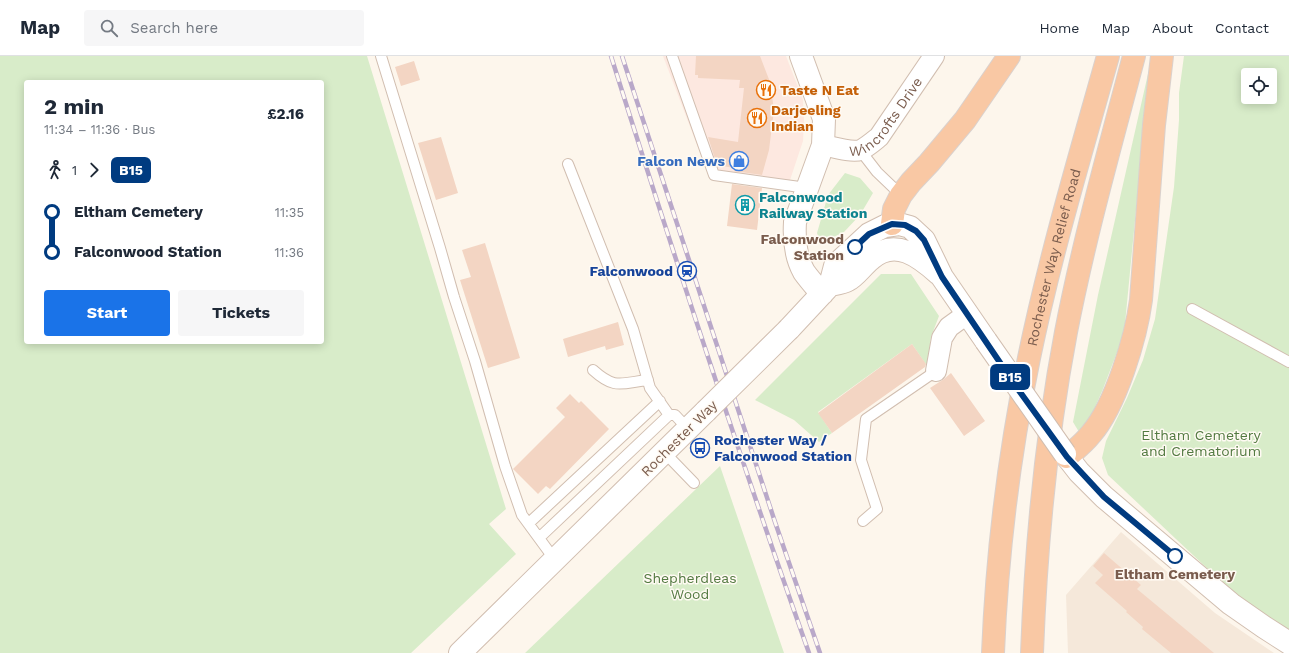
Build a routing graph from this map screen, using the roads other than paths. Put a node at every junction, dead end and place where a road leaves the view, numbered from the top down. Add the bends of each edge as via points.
1 (381, 56) edge
2 (672, 56) edge
3 (801, 56) edge
4 (934, 56) edge
5 (1009, 56) edge
6 (1108, 56) edge
7 (1134, 56) edge
8 (1162, 56) edge
9 (823, 145) junction
10 (860, 150) junction
11 (568, 164) dead end
12 (807, 188) junction
13 (901, 195) junction
14 (892, 224) junction
15 (942, 277) junction
16 (826, 289) junction
17 (1192, 309) dead end
18 (967, 314) junction
19 (1289, 362) edge
20 (593, 370) dead end
21 (936, 371) joint
22 (648, 380) junction
23 (660, 401) junction
24 (670, 415) junction
25 (693, 424) junction
26 (664, 452) junction
27 (1066, 456) junction
28 (694, 483) dead end
29 (863, 521) dead end
30 (529, 523) junction
31 (539, 538) junction
32 (555, 560) junction
33 (1289, 643) edge
34 (460, 653) edge
35 (993, 653) edge
36 (1032, 653) edge

1 - 30 lane via 476,361 505,466 522,515
2 - 12 lane via 714,175
3 - 9 street via 824,119
4 - 10 street, Wincrofts Drive via 879,137
5 - 13 highway via 965,120
6 - 35 highway, Rochester Way Relief Road via 1051,265 1029,358 1005,505 998,566
7 - 36 highway, Rochester Way Relief Road via 1089,225 1066,331 1045,465
8 - 27 highway via 1154,125 1144,270 1137,323 1119,381 1104,414 1092,434
9 - 10 street, Wincrofts Drive
9 - 12 street
10 - 13 lane via 877,172
11 - 22 lane via 631,322
12 - 16 street via 795,222 795,247 804,271
13 - 14 highway via 894,209
14 - 15 street via 910,227 924,240
14 - 16 street, Rochester Way via 869,234 835,266
15 - 16 street via 909,252 888,250 871,258 849,280
15 - 18 street
16 - 25 street, Rochester Way, bridge
17 - 19 lane
18 - 21 street via 949,327 942,338
18 - 27 street, bridge
20 - 22 lane via 603,379 616,384
21 - 29 lane via 866,419 861,460 878,509
22 - 23 lane via 650,388
23 - 24 lane
23 - 30 lane
24 - 25 lane
24 - 31 lane
25 - 26 street, Rochester Way
26 - 28 lane
26 - 32 street, Rochester Way
27 - 33 street via 1104,497 1222,596 1264,628
30 - 31 lane
31 - 32 lane
32 - 34 street, Rochester Way

